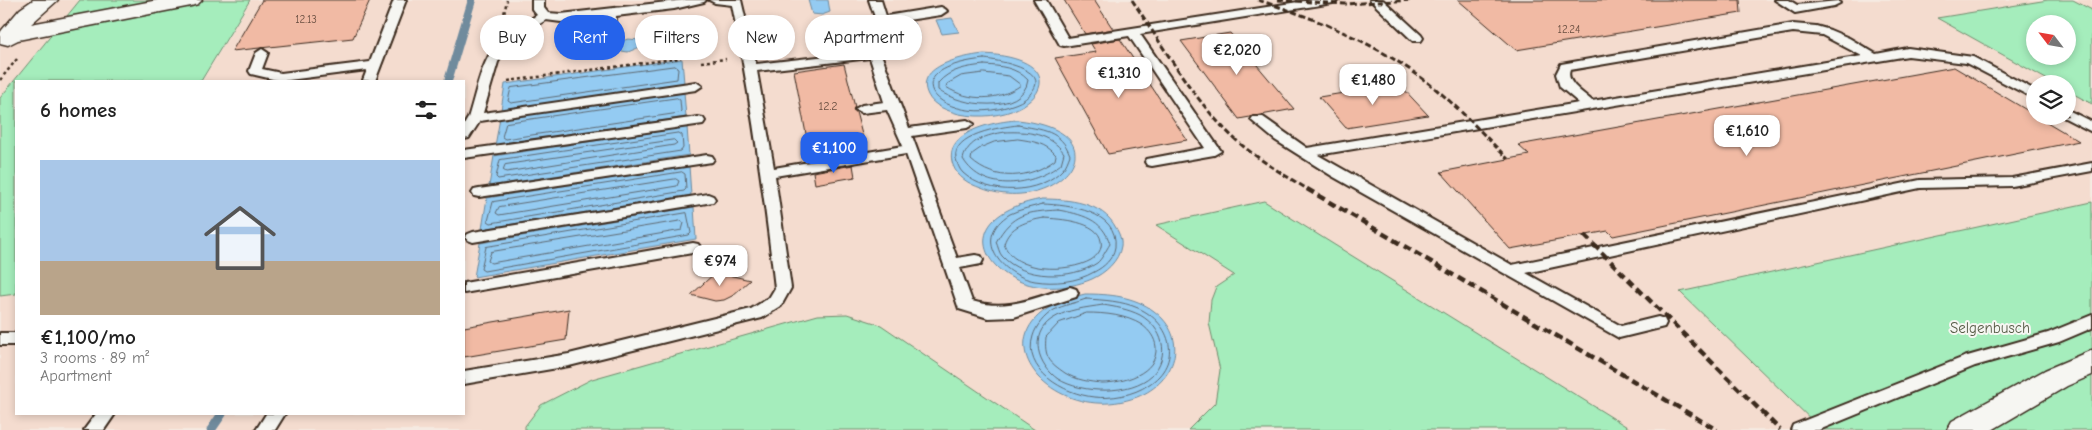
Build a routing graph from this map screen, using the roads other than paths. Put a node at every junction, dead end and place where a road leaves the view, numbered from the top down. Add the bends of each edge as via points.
1 (47, 0) edge
2 (191, 0) edge
3 (400, 0) edge
4 (538, 0) edge
5 (700, 0) edge
6 (715, 0) edge
7 (875, 0) edge
8 (1040, 0) edge
9 (1333, 0) edge
10 (1376, 0) edge
11 (1781, 0) edge
12 (1834, 3) dead end
13 (32, 7) edge
14 (1795, 9) junction
15 (941, 11) dead end
16 (610, 14) joint
17 (543, 15) edge
18 (880, 15) edge
19 (915, 15) edge
20 (544, 16) edge
21 (1820, 30) junction
22 (1132, 32) junction
23 (1417, 38) dead end
24 (5, 41) edge
25 (262, 53) dead end
26 (1873, 57) junction
27 (493, 60) edge
28 (822, 60) edge
29 (877, 60) edge
30 (374, 65) junction
31 (752, 68) junction
32 (369, 80) dead end
33 (696, 86) dead end
34 (2026, 90) edge
35 (892, 105) junction
36 (1589, 106) junction
37 (862, 109) dead end
38 (474, 118) junction
39 (2076, 119) edge
40 (1258, 120) dead end
41 (698, 121) dead end
42 (968, 124) dead end
43 (2092, 128) edge
44 (465, 133) edge
45 (904, 133) junction
46 (911, 149) junction
47 (1304, 153) junction
48 (465, 154) edge
49 (707, 159) dead end
50 (1152, 162) dead end
51 (2092, 167) edge
52 (769, 173) junction
53 (479, 193) dead end
54 (708, 199) dead end
55 (473, 237) dead end
56 (693, 248) dead end
57 (975, 260) dead end
58 (951, 264) junction
59 (1510, 271) junction
60 (465, 288) edge
61 (1070, 293) dead end
62 (2092, 321) edge
63 (1658, 323) dead end
64 (0, 339) edge
65 (15, 339) edge
66 (2092, 362) edge
67 (465, 378) edge
68 (105, 415) edge
69 (275, 415) edge
70 (94, 430) edge
71 (265, 430) edge
72 (1800, 430) edge
73 (1964, 430) edge

1 - 13 street
2 - 24 street
3 - 30 lane
4 - 17 lane via 538,9
5 - 16 lane
6 - 31 lane via 737,2
7 - 18 lane
8 - 22 lane via 1064,42
9 - 22 lane
10 - 23 lane
11 - 14 lane
12 - 14 lane
13 - 24 street
14 - 21 lane
15 - 19 lane
16 - 20 lane via 561,18
21 - 26 lane via 1838,35
21 - 36 lane via 1793,28 1564,67 1562,74 1566,84
22 - 50 lane via 1214,151
25 - 30 lane via 255,71 281,77
26 - 34 lane via 1908,52 1969,60
26 - 36 lane
27 - 38 lane
28 - 31 lane
29 - 35 lane
30 - 32 lane
31 - 52 lane
33 - 38 lane
35 - 37 lane
35 - 45 lane
36 - 47 lane
38 - 44 lane
39 - 43 lane
40 - 47 lane
41 - 48 lane
42 - 45 lane
45 - 46 lane
46 - 52 lane
46 - 58 lane
47 - 59 lane
49 - 53 lane
51 - 59 lane via 2012,182 1920,184
52 - 67 lane via 783,288 775,302 756,314 569,360
54 - 55 lane
56 - 60 lane
57 - 58 lane
58 - 61 lane via 965,305 988,312 1014,311
59 - 63 lane via 1618,332
62 - 72 lane via 2053,338 1970,361
64 - 65 lane
66 - 73 street via 2056,378
68 - 70 lane
69 - 71 lane

